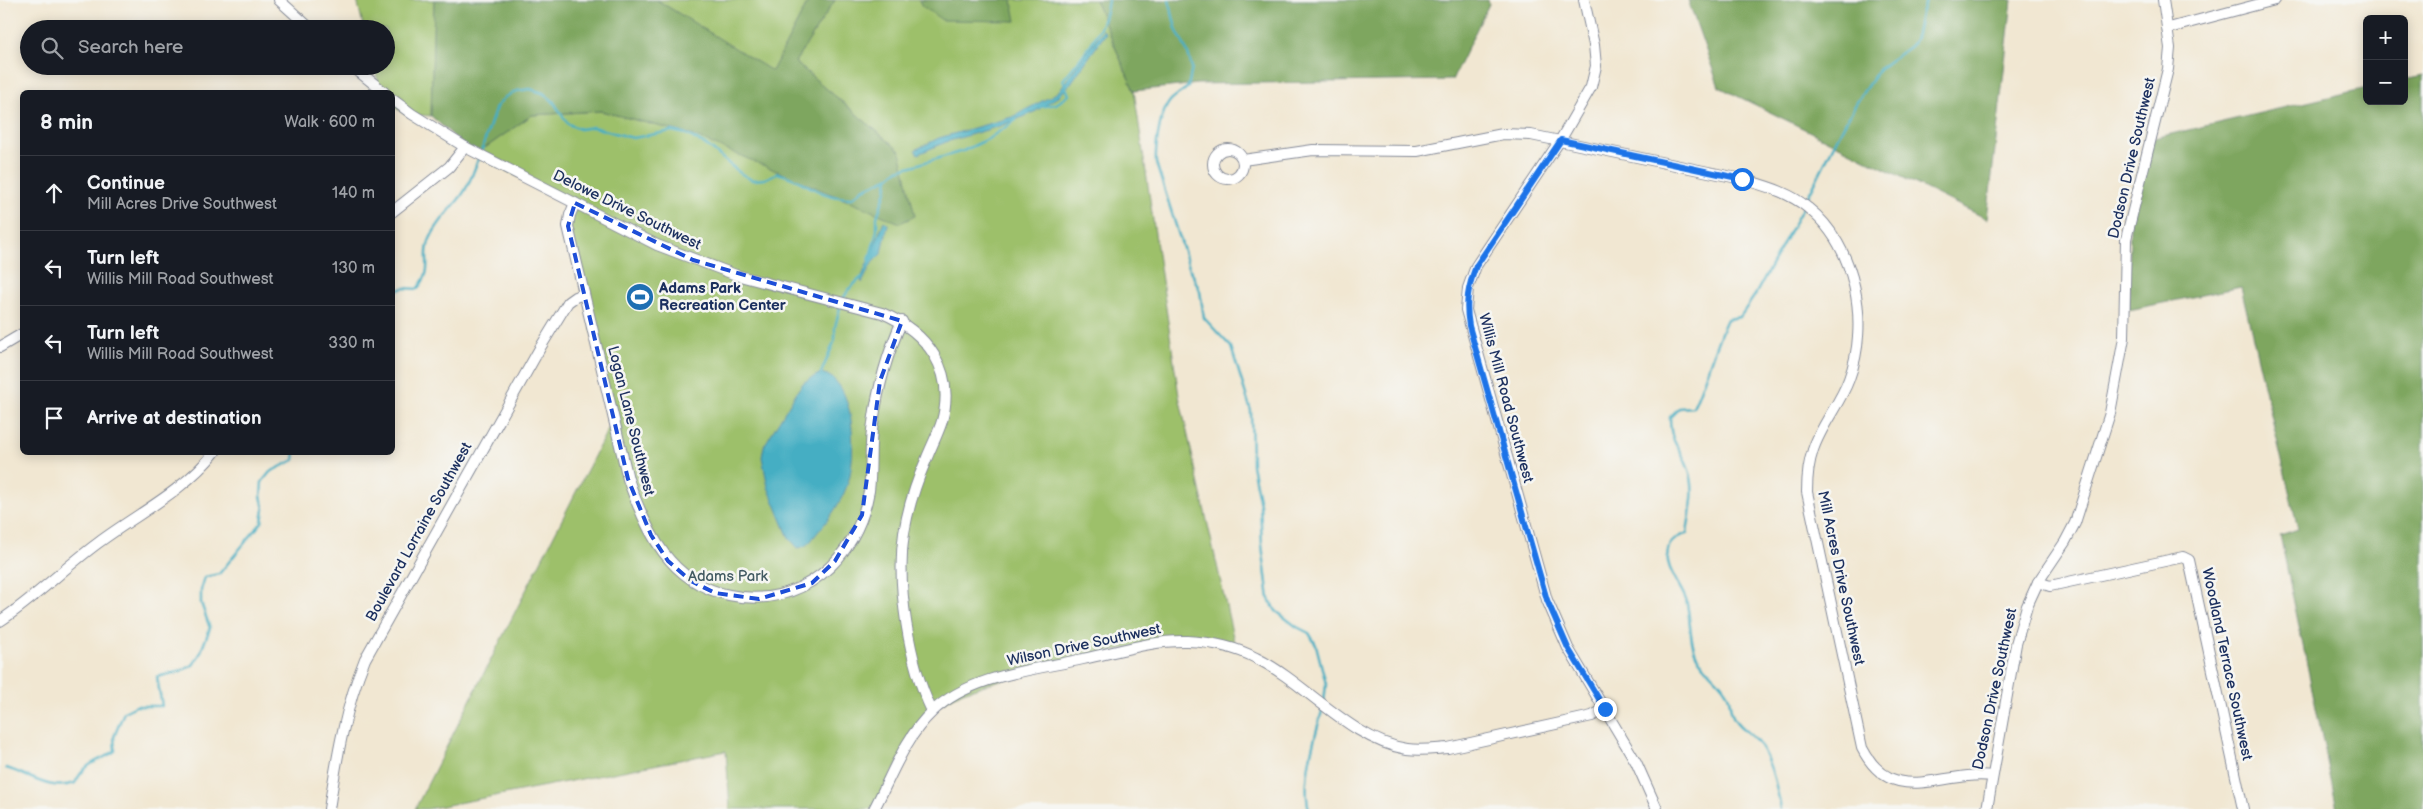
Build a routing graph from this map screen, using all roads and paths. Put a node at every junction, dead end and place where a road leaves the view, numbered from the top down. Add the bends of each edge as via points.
1 (279, 0) edge
2 (1584, 0) edge
3 (2163, 0) edge
4 (2275, 0) edge
5 (301, 20) edge
6 (2169, 28) junction
7 (363, 75) edge
8 (382, 90) edge
9 (395, 101) edge
10 (1561, 140) junction
11 (465, 147) junction
12 (1244, 160) dead end
13 (575, 203) junction
14 (395, 210) edge
15 (584, 294) junction
16 (902, 322) junction
17 (20, 335) edge
18 (0, 347) edge
19 (213, 455) edge
20 (2038, 582) junction
21 (0, 621) edge
22 (1605, 709) junction
23 (932, 711) junction
24 (1992, 776) junction
25 (329, 809) edge
26 (874, 809) edge
27 (1657, 809) edge
28 (1986, 809) edge
29 (2243, 809) edge

1 - 5 street
2 - 10 street, Willis Mill Road Southwest via 1596,66 1588,94
3 - 6 street, Dodson Drive Southwest
4 - 6 street
6 - 20 street, Dodson Drive Southwest via 2168,69 2126,239 2124,338 2110,413 2075,523
7 - 8 street
9 - 11 street, Delowe Drive Southwest
10 - 12 street, Mill Acres Drive Southwest via 1531,134 1503,134 1417,151 1313,150
10 - 22 street, Willis Mill Road Southwest via 1476,266 1468,288 1466,310 1547,600 1568,648
10 - 24 street, Mill Acres Drive Southwest via 1773,188 1808,207 1833,234 1851,274 1859,341 1848,381 1812,451 1807,492 1862,748 1877,773 1903,786 1923,787 1978,774
11 - 13 street, Delowe Drive Southwest
11 - 14 street via 449,167
13 - 15 street, Logan Lane Southwest via 568,226
13 - 16 street, Delowe Drive Southwest via 693,260 736,275 882,313
15 - 16 street, Logan Lane Southwest via 628,479 651,535 668,560 691,582 715,593 743,598 778,596 812,583 835,561 853,536 868,493 872,425 880,381
15 - 25 street, Boulevard Lorraine Southwest via 568,302 540,348 365,659 344,718
16 - 23 street, Delowe Drive Southwest via 919,334 932,351 941,369 945,390 942,422 909,507 902,559 906,620 923,693
17 - 18 street
19 - 21 street via 174,494 96,544 44,590
20 - 24 street, Dodson Drive Southwest via 2016,644
20 - 29 street, Woodland Terrace Southwest via 2050,586 2183,557 2189,560
22 - 23 street, Wilson Drive Southwest via 1592,716 1448,748 1406,749 1383,743 1364,733 1256,658 1221,645 1186,641 1140,646 997,679 958,693
22 - 27 street, Willis Mill Road Southwest via 1636,762
23 - 26 street via 910,739
24 - 28 street, Dodson Drive Southwest

